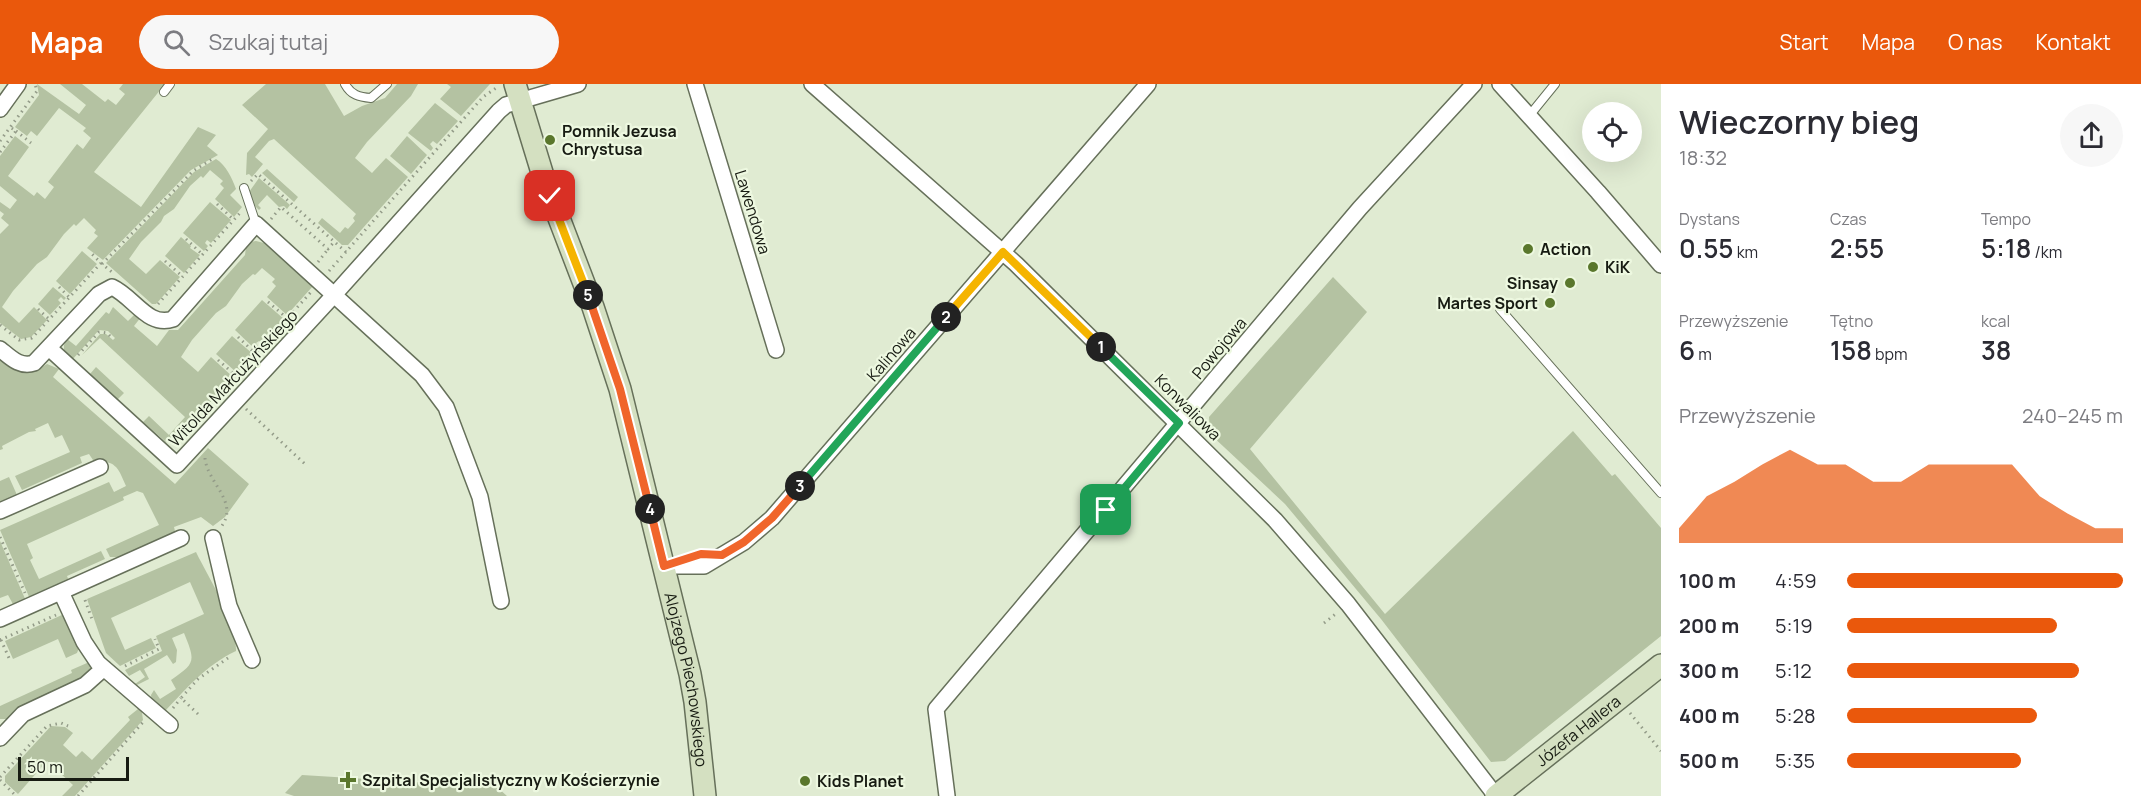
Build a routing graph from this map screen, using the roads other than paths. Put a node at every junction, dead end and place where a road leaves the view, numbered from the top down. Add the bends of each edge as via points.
1 (18, 84) edge
2 (170, 84) edge
3 (345, 84) edge
4 (387, 84) edge
5 (578, 84) edge
6 (695, 84) edge
7 (812, 84) edge
8 (1148, 84) edge
9 (1474, 84) edge
10 (1500, 84) edge
11 (1555, 84) edge
12 (510, 91) edge
13 (164, 92) dead end
14 (0, 108) edge
15 (1529, 116) junction
16 (244, 188) road end
17 (264, 221) junction
18 (1003, 252) junction
19 (1661, 265) edge
20 (334, 295) junction
21 (1500, 309) dead end
22 (49, 348) junction
23 (0, 349) edge
24 (776, 350) dead end
25 (1179, 423) junction
26 (100, 467) dead end
27 (1661, 493) edge
28 (0, 511) edge
29 (181, 538) dead end
30 (213, 538) road end
31 (664, 566) junction
32 (61, 592) junction
33 (501, 601) dead end
34 (0, 619) edge
35 (252, 660) dead end
36 (1661, 665) edge
37 (104, 668) junction
38 (170, 725) dead end
39 (0, 738) edge
40 (705, 796) edge
41 (947, 796) edge
42 (1496, 796) edge

1 - 14 street
2 - 13 lane
3 - 4 lane via 354,94 371,98
5 - 12 street
6 - 24 street, Lawendowa
7 - 18 street, Konwaliowa
8 - 18 street, Kalinowa
9 - 25 street, Powojowa via 1360,208
10 - 15 street
11 - 15 lane
12 - 20 street, Witolda Małcużyńskiego via 506,105
12 - 31 street, Alojzego Piechowskiego via 607,347
15 - 19 street
16 - 17 lane
17 - 20 street
17 - 22 street via 173,319 155,320 111,287 99,294
18 - 25 street, Konwaliowa
18 - 31 street, Kalinowa via 772,518 744,542 704,566
20 - 22 street, Witolda Małcużyńskiego via 177,465
20 - 33 street via 422,375 446,407 480,497
21 - 27 lane
22 - 23 street via 27,365 16,362
25 - 41 street, Powojowa via 936,709
25 - 42 street, Konwaliowa via 1327,578
26 - 28 street
29 - 32 street
30 - 35 street via 230,606
31 - 40 street, Alojzego Piechowskiego via 695,702
32 - 34 street
32 - 37 street via 84,642
36 - 42 street, Józefa Hallera
37 - 38 street
37 - 39 street via 85,685 23,714

